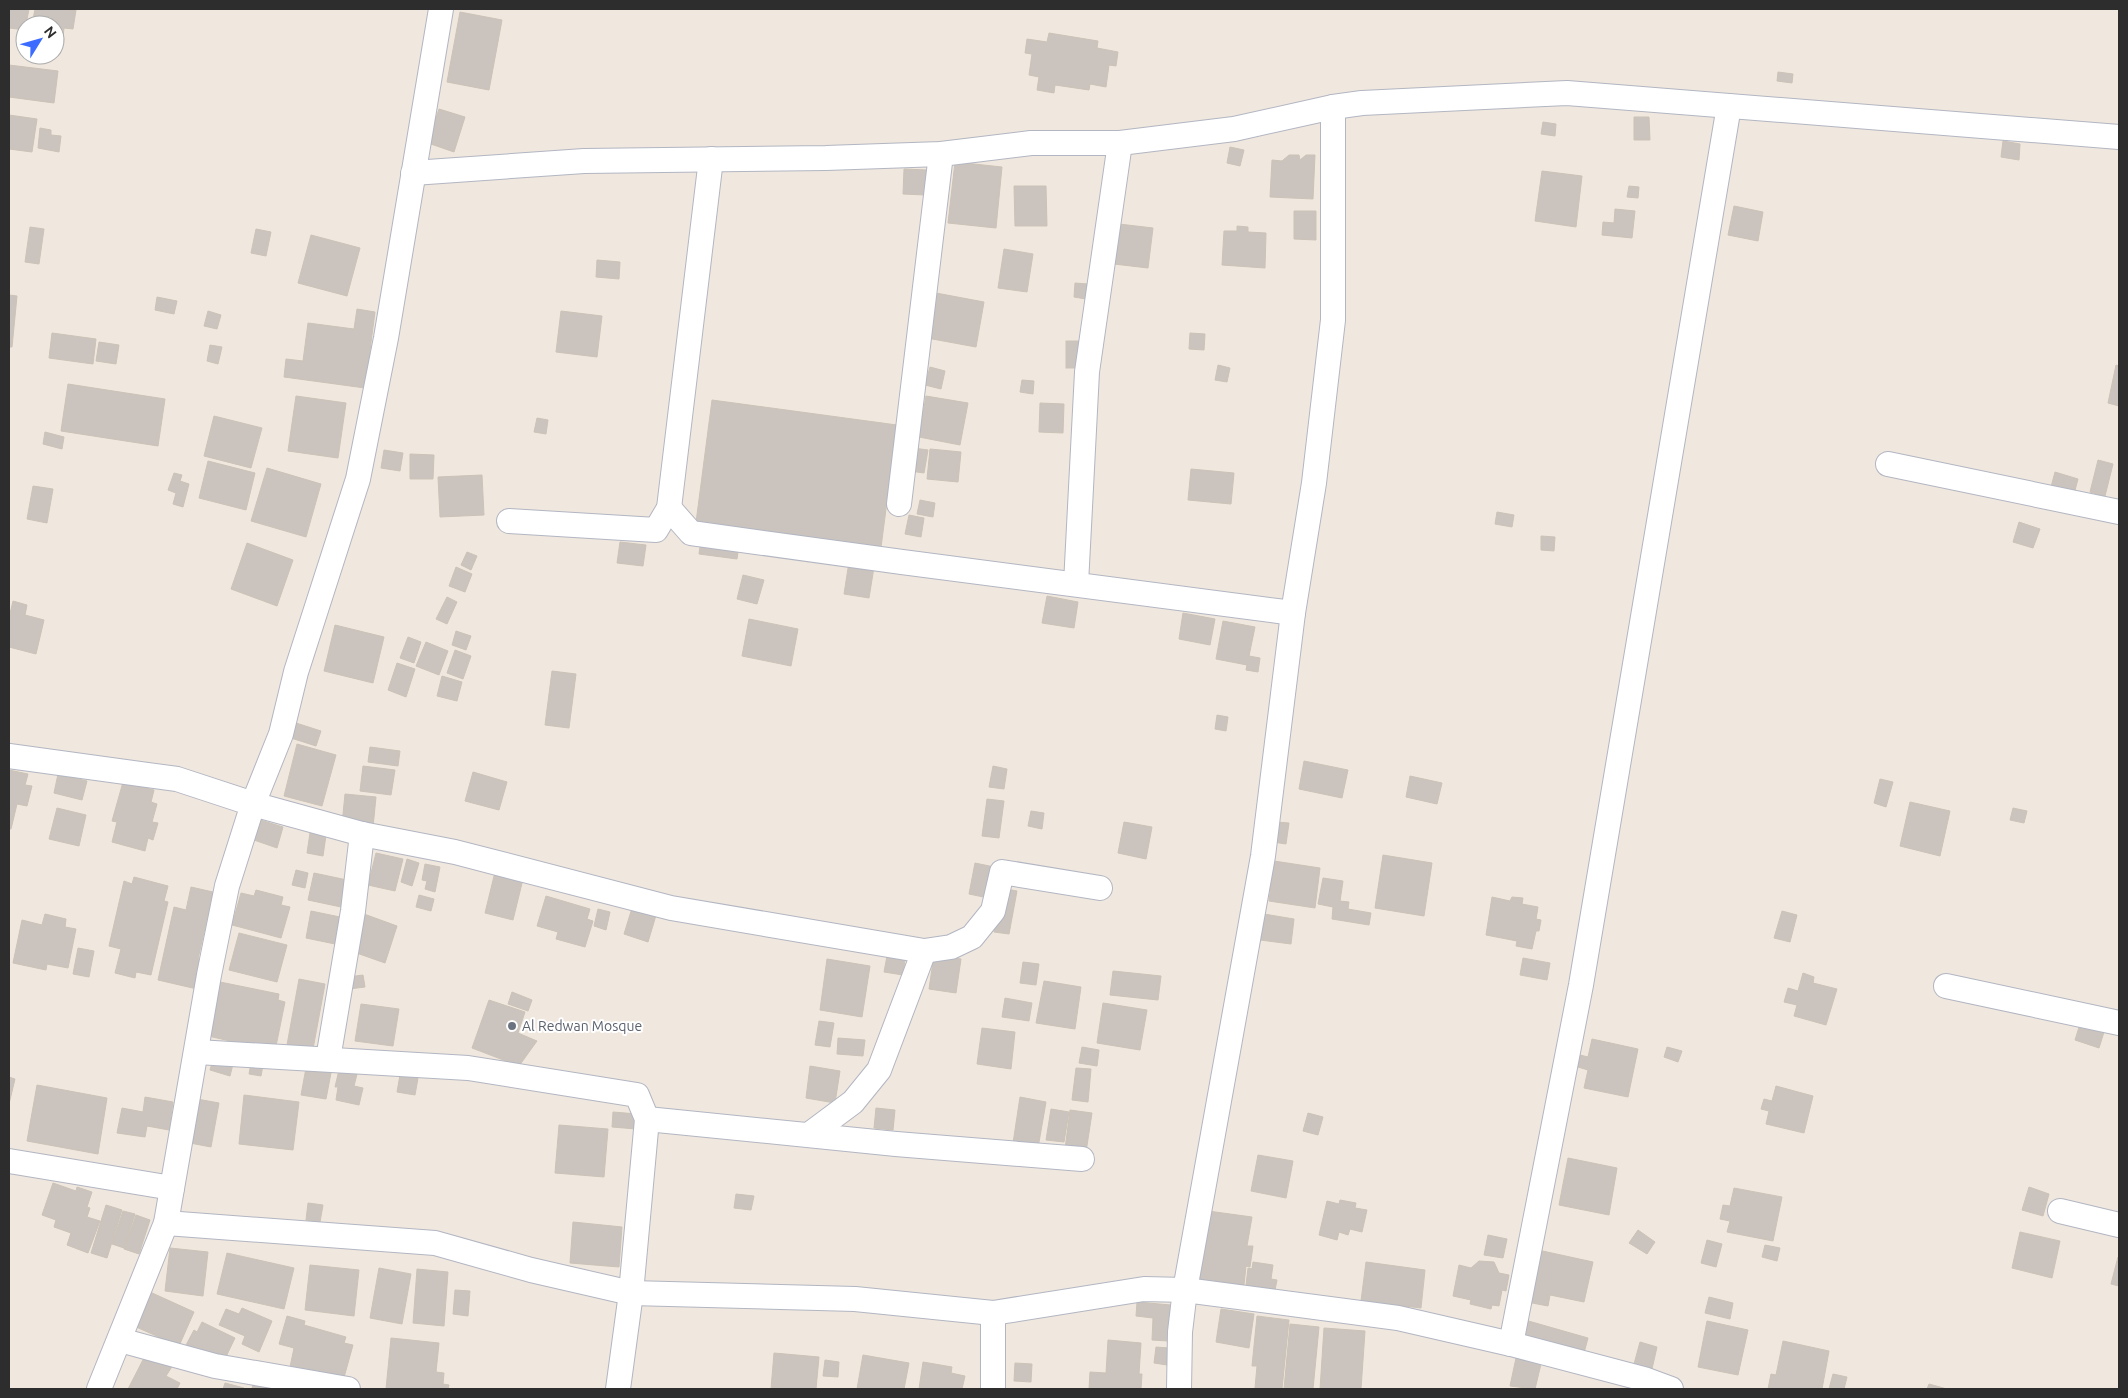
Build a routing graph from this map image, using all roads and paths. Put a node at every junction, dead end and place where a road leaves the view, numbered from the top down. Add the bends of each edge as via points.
1 (441, 9) edge
2 (1729, 106) junction
3 (1333, 107) junction
4 (2119, 138) edge
5 (1120, 143) junction
6 (941, 154) junction
7 (711, 159) junction
8 (413, 173) junction
9 (1888, 464) dead end
10 (900, 504) dead end
11 (669, 508) junction
12 (2119, 512) edge
13 (510, 521) dead end
14 (1076, 584) junction
15 (1294, 613) junction
16 (9, 756) edge
17 (253, 804) junction
18 (362, 834) junction
19 (1100, 888) dead end
20 (924, 951) junction
21 (1946, 986) dead end
22 (2119, 1023) edge
23 (197, 1052) junction
24 (328, 1059) junction
25 (647, 1119) junction
26 (810, 1134) junction
27 (1082, 1159) dead end
28 (9, 1161) edge
29 (172, 1188) junction
30 (2060, 1211) dead end
31 (166, 1223) junction
32 (2119, 1225) edge
33 (1185, 1290) junction
34 (631, 1293) junction
35 (993, 1313) junction
36 (120, 1340) junction
37 (1511, 1344) junction
38 (99, 1389) edge
39 (348, 1389) edge
40 (618, 1389) edge
41 (993, 1389) edge
42 (1179, 1389) edge
43 (1671, 1389) edge

1 - 8 street
2 - 3 street via 1567,93
2 - 4 street
2 - 37 street via 1582,975
3 - 5 street via 1234,129
3 - 15 street via 1333,320 1314,483
5 - 6 street via 1031,143
5 - 14 street via 1087,372
6 - 7 street
6 - 10 street
7 - 8 street via 584,161
7 - 11 street
8 - 17 street via 386,338 358,478 296,672 281,734
9 - 12 street
11 - 13 street via 656,530
11 - 14 street via 691,532
14 - 15 street
15 - 33 street via 1263,856
16 - 17 street via 177,779
17 - 18 street
17 - 23 street via 228,886
18 - 20 street via 455,852 671,908
18 - 24 street via 353,911
19 - 20 street via 1002,872 993,911 972,937 952,947
20 - 26 street via 879,1070 853,1102
21 - 22 street
23 - 24 street
23 - 29 street
24 - 25 street via 468,1068 637,1095
25 - 26 street
25 - 34 street
26 - 27 street
28 - 29 street
29 - 31 street
30 - 32 street
31 - 34 street via 435,1243
31 - 36 street
33 - 35 street via 1144,1289
33 - 37 street via 1398,1318
33 - 42 street
34 - 35 street via 855,1299
34 - 40 street
35 - 41 street
36 - 38 street
36 - 39 street via 215,1366
37 - 43 street

